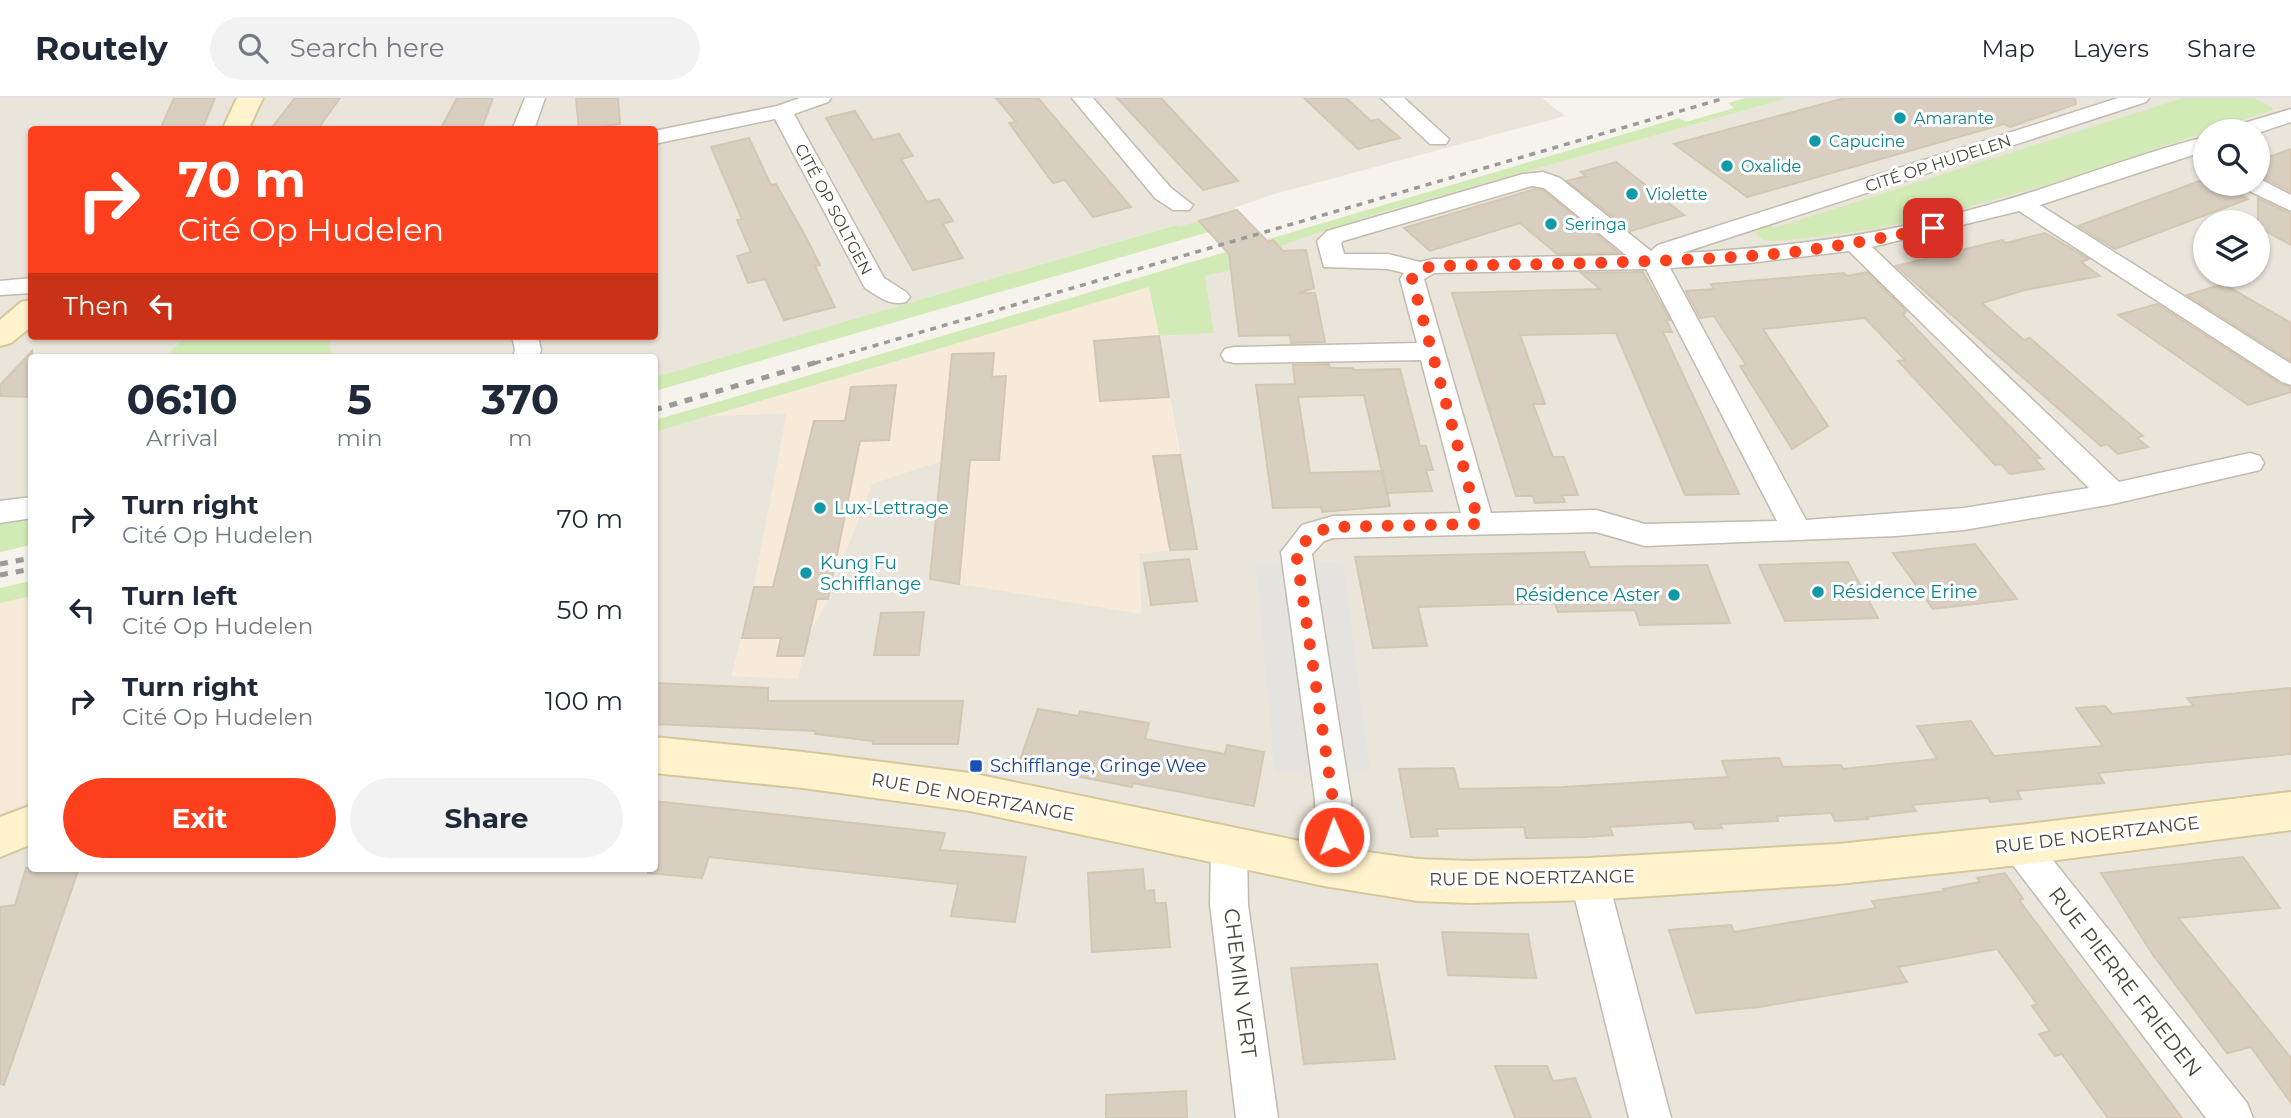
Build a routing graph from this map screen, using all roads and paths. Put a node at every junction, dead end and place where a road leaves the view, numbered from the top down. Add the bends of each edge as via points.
1 (250, 98) edge
2 (535, 98) edge
3 (821, 98) edge
4 (1083, 98) edge
5 (1391, 98) edge
6 (2139, 98) edge
7 (2277, 98) edge
8 (2291, 105) edge
9 (782, 111) junction
10 (2291, 115) edge
11 (2270, 122) edge
12 (237, 126) edge
13 (524, 126) edge
14 (658, 137) edge
15 (1438, 139) dead end
16 (2193, 152) edge
17 (2270, 193) edge
18 (2023, 204) junction
19 (2291, 204) edge
20 (1181, 205) dead end
21 (1736, 228) junction
22 (1854, 243) junction
23 (1766, 254) junction
24 (1651, 261) junction
25 (1418, 270) junction
26 (28, 285) edge
27 (0, 288) edge
28 (897, 297) dead end
29 (28, 312) edge
30 (0, 337) edge
31 (1432, 351) junction
32 (1234, 355) dead end
33 (2291, 376) edge
34 (2250, 463) dead end
35 (2113, 494) junction
36 (28, 508) edge
37 (0, 512) edge
38 (1479, 524) junction
39 (1797, 531) junction
40 (658, 755) edge
41 (2291, 811) edge
42 (28, 826) edge
43 (0, 837) edge
44 (2019, 845) junction
45 (1229, 847) junction
46 (1324, 866) junction
47 (1589, 879) junction
48 (1258, 1118) edge
49 (1650, 1118) edge
50 (2232, 1118) edge

1 - 12 main road
2 - 13 street
3 - 9 street
4 - 20 street via 1163,193
5 - 15 street
6 - 21 street, CITÉ OP HUDELEN
7 - 8 street
9 - 14 street
9 - 28 street, CITÉ OP SOLTGEN via 874,283
10 - 11 street
16 - 18 street, CITÉ OP HUDELEN
17 - 19 street
18 - 22 street, CITÉ OP HUDELEN
18 - 33 street
21 - 23 street via 1746,242
21 - 24 street, CITÉ OP HUDELEN via 1666,250
22 - 23 street, CITÉ OP HUDELEN
22 - 35 street
23 - 24 street, CITÉ OP HUDELEN
24 - 25 street, CITÉ OP HUDELEN
24 - 25 street via 1542,179 1335,236 1329,242 1334,262 1392,261
24 - 39 street
25 - 31 street via 1412,279
26 - 27 street
29 - 30 main road
31 - 32 street
31 - 38 street
34 - 35 street
35 - 39 street via 1964,519
36 - 37 street
38 - 39 street via 1596,521 1645,535
38 - 46 street via 1332,527 1313,533 1296,552 1333,800 1334,837
40 - 45 main road, RUE DE NOERTZANGE via 970,792
41 - 44 main road, RUE DE NOERTZANGE
42 - 43 main road
44 - 47 main road, RUE DE NOERTZANGE via 1838,864
44 - 50 street, RUE PIERRE FRIEDEN
45 - 46 main road, RUE DE NOERTZANGE
45 - 48 street, CHEMIN VERT via 1229,905
46 - 47 main road, RUE DE NOERTZANGE via 1418,880
47 - 49 street

